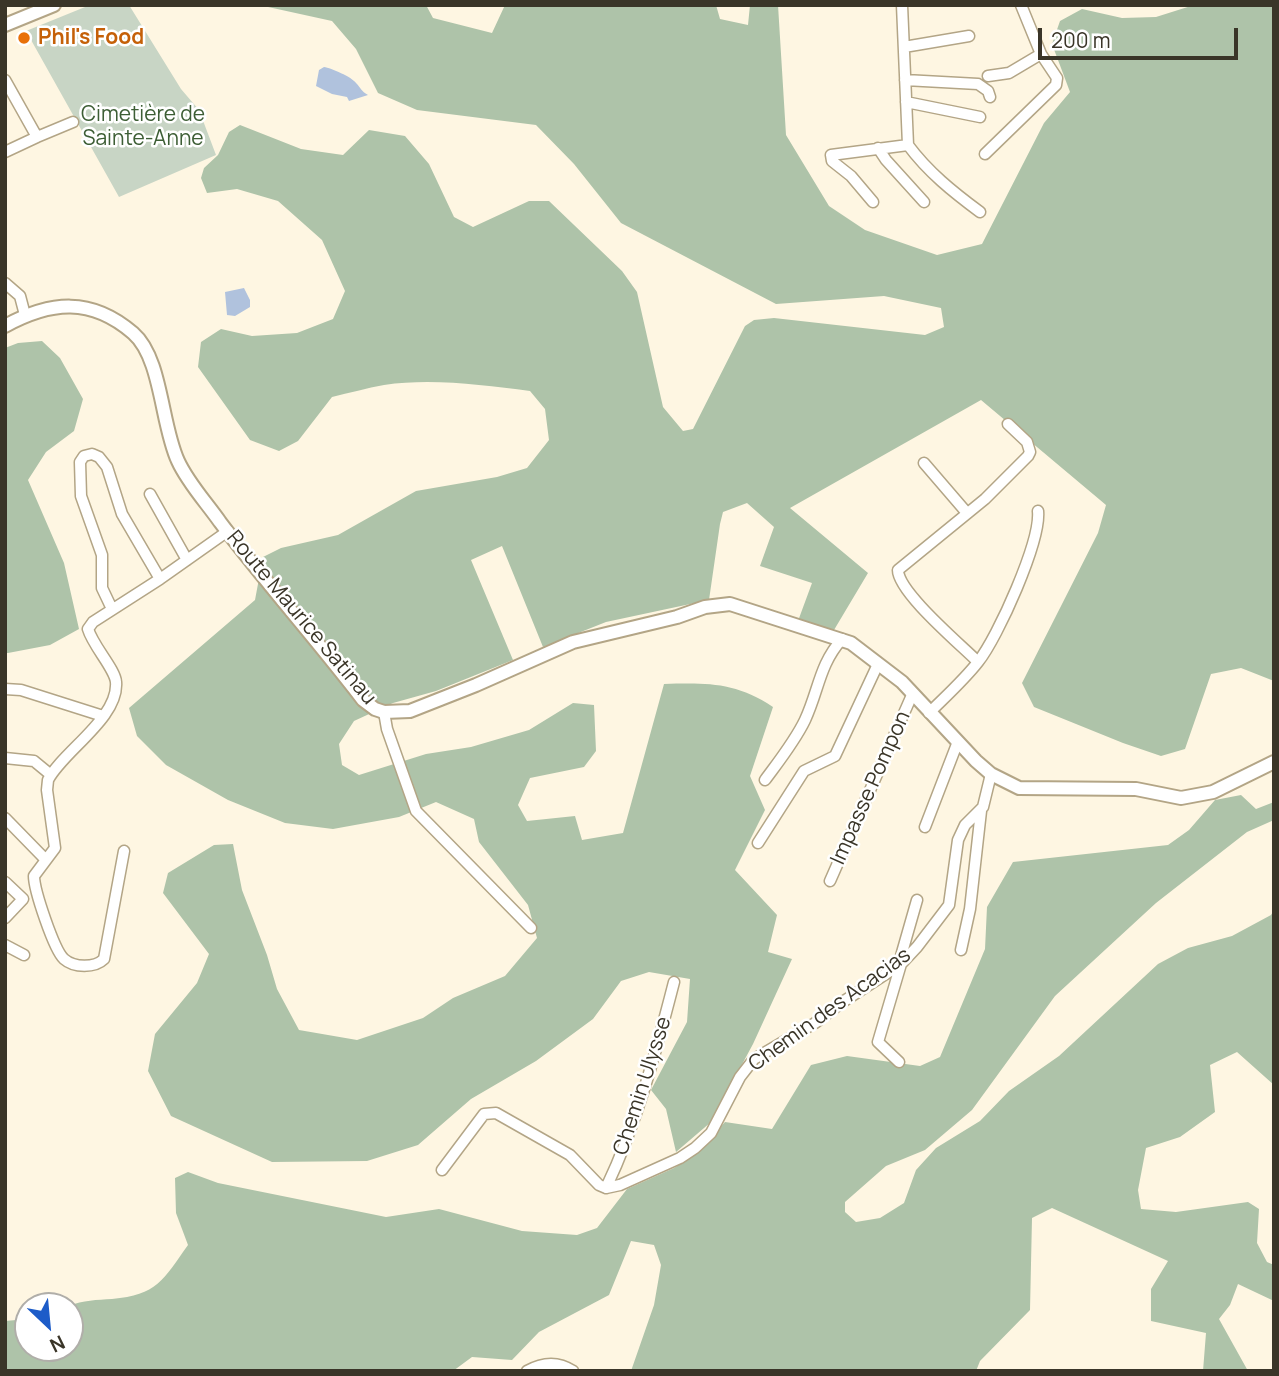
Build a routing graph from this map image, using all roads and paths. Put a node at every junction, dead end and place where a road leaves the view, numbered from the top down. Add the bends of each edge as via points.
1 (902, 5) edge
2 (1021, 5) edge
3 (48, 7) edge
4 (30, 10) edge
5 (5, 25) edge
6 (969, 36) dead end
7 (904, 47) junction
8 (1041, 54) junction
9 (988, 76) dead end
10 (5, 80) edge
11 (905, 80) junction
12 (990, 97) dead end
13 (906, 102) junction
14 (980, 117) dead end
15 (73, 122) dead end
16 (37, 136) junction
17 (908, 145) junction
18 (878, 148) junction
19 (5, 152) edge
20 (985, 154) dead end
21 (873, 202) dead end
22 (924, 202) dead end
23 (980, 212) dead end
24 (5, 283) edge
25 (25, 316) junction
26 (5, 326) edge
27 (1007, 424) dead end
28 (924, 463) dead end
29 (150, 494) dead end
30 (1038, 511) dead end
31 (967, 513) junction
32 (228, 531) junction
33 (187, 560) junction
34 (160, 579) junction
35 (111, 609) junction
36 (842, 639) junction
37 (978, 662) junction
38 (877, 664) junction
39 (5, 689) edge
40 (912, 695) junction
41 (384, 712) junction
42 (929, 713) junction
43 (103, 716) junction
44 (957, 744) junction
45 (5, 758) edge
46 (1274, 762) edge
47 (991, 774) junction
48 (51, 775) junction
49 (765, 780) dead end
50 (981, 811) junction
51 (5, 818) edge
52 (925, 827) dead end
53 (758, 843) dead end
54 (124, 851) dead end
55 (46, 860) junction
56 (830, 881) dead end
57 (5, 882) edge
58 (917, 900) dead end
59 (5, 918) edge
60 (531, 928) dead end
61 (5, 945) edge
62 (961, 950) dead end
63 (24, 955) dead end
64 (899, 964) junction
65 (674, 982) dead end
66 (899, 1062) dead end
67 (442, 1170) dead end
68 (606, 1188) junction
69 (527, 1371) edge
70 (573, 1371) edge

1 - 7 street
2 - 8 street
3 - 4 main road
4 - 5 main road
6 - 7 street
7 - 11 street
8 - 9 street via 1009,73
8 - 20 street via 1057,78 1056,85
10 - 16 street
11 - 12 street via 978,84
11 - 13 street
13 - 14 street
13 - 17 street
15 - 16 street
16 - 19 street
17 - 18 street
17 - 23 street via 945,186
18 - 21 street via 834,153 830,158
18 - 22 street
24 - 25 street via 20,296
25 - 26 main road, Route Maurice Satinau
25 - 32 main road, Route Maurice Satinau via 59,306 78,306 113,319 141,341 150,358 178,461
27 - 31 street via 1027,442 1030,452
28 - 31 street
29 - 33 street
30 - 37 street via 1036,535 1006,612
31 - 37 street via 900,565 898,578
32 - 33 street
32 - 41 main road, Route Maurice Satinau via 363,700
33 - 34 street
34 - 35 street
34 - 35 street via 122,514 107,467 99,457 84,456 80,462 81,496 102,555 102,588
35 - 43 street via 89,629 116,683
36 - 38 main road, Route Maurice Satinau
36 - 41 main road, Route Maurice Satinau via 730,604 705,607 573,642 410,711
36 - 49 street via 824,663 796,736
37 - 42 street
38 - 40 main road, Route Maurice Satinau
38 - 53 street via 835,756 804,771
39 - 43 street
40 - 42 main road, Route Maurice Satinau
40 - 56 street, Impasse Pompon
41 - 60 street via 416,811
42 - 44 main road, Route Maurice Satinau
43 - 48 street
44 - 47 main road, Route Maurice Satinau
44 - 52 street
45 - 48 street via 34,761
46 - 47 main road, Route Maurice Satinau via 1213,792 1181,798 1136,789 1032,790
47 - 50 street, Chemin des Acacias
48 - 55 street via 47,790 55,844
50 - 62 street
50 - 64 street, Chemin des Acacias via 960,832 945,912
51 - 55 street
54 - 55 street via 104,959 92,966 61,957 34,882
57 - 59 street via 23,899
58 - 64 street
61 - 63 street
64 - 66 street via 878,1042
64 - 68 street, Chemin des Acacias via 754,1059 711,1133 695,1148
65 - 68 street, Chemin Ulysse via 621,1158
67 - 68 street via 489,1112 570,1155
69 - 70 street via 547,1363

